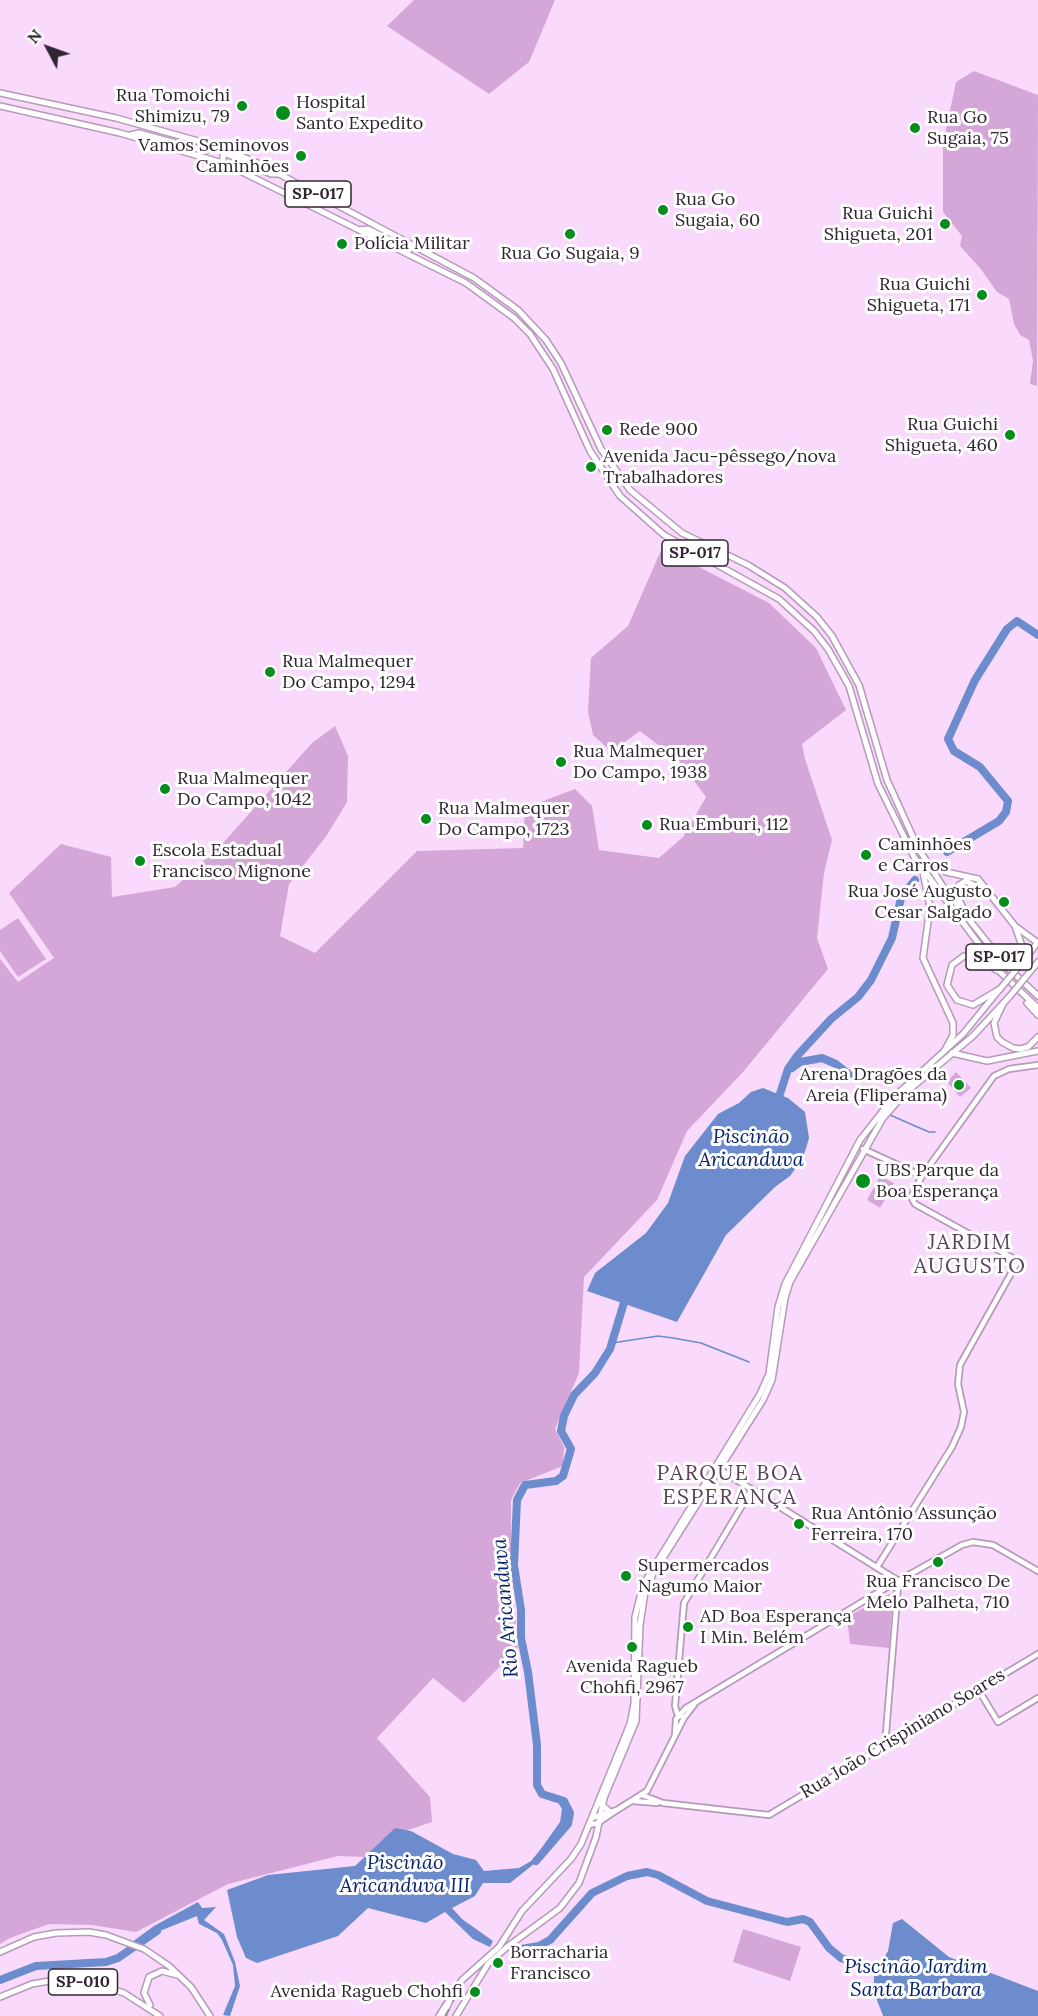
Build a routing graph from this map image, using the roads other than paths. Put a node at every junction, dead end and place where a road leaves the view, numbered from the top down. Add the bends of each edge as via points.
1 (0, 93) edge
2 (0, 106) edge
3 (129, 135) junction
4 (154, 137) junction
5 (203, 141) junction
6 (215, 145) junction
7 (225, 162) junction
8 (280, 174) junction
9 (359, 230) junction
10 (418, 248) junction
11 (425, 263) junction
12 (463, 272) junction
13 (927, 863) junction
14 (923, 871) junction
15 (983, 886) junction
16 (964, 914) junction
17 (1015, 926) junction
18 (1038, 943) edge
19 (1038, 962) edge
20 (1020, 965) junction
21 (999, 971) junction
22 (1000, 989) junction
23 (1038, 996) edge
24 (1026, 998) junction
25 (1004, 1004) junction
26 (1038, 1008) edge
27 (1038, 1015) edge
28 (1038, 1038) edge
29 (945, 1050) junction
30 (1038, 1051) edge
31 (952, 1053) junction
32 (1038, 1065) edge
33 (871, 1124) junction
34 (863, 1149) junction
35 (922, 1176) junction
36 (718, 1467) junction
37 (752, 1489) junction
38 (877, 1567) junction
39 (1038, 1571) edge
40 (896, 1584) junction
41 (1038, 1654) edge
42 (978, 1689) junction
43 (1038, 1698) edge
44 (699, 1701) junction
45 (678, 1715) junction
46 (684, 1718) junction
47 (675, 1736) junction
48 (885, 1745) junction
49 (642, 1795) junction
50 (632, 1801) junction
51 (663, 1803) junction
52 (602, 1805) junction
53 (617, 1810) junction
54 (610, 1812) junction
55 (592, 1818) junction
56 (599, 1820) junction
57 (589, 1825) junction
58 (0, 1952) edge
59 (184, 1979) junction
60 (456, 1987) junction
61 (468, 1994) junction
62 (451, 1995) junction
63 (0, 1997) edge
64 (159, 2015) edge
65 (210, 2016) edge
66 (439, 2016) edge
67 (443, 2016) edge
68 (456, 2016) edge

1 - 5 main road, SP-017
2 - 3 main road, SP-017
3 - 4 main road
3 - 7 main road, SP-017
4 - 5 main road via 202,148
4 - 6 main road via 203,151
5 - 6 main road, SP-017
6 - 7 main road
6 - 8 main road, SP-017
7 - 8 main road via 223,155 227,154 271,174
7 - 9 main road, SP-017
8 - 10 main road, SP-017
9 - 10 main road via 368,229 407,248
9 - 11 main road, SP-017
10 - 12 main road, SP-017
11 - 12 main road via 421,258 424,255
11 - 14 main road, SP-017 via 483,293 530,334 553,369 599,467 635,511 681,546 779,598 828,648 849,686 878,784
12 - 13 main road, SP-017 via 505,299 546,340 566,371 601,449 643,502 682,532 785,588 820,621 846,657 859,685 894,802
13 - 15 main road via 946,872 974,876
13 - 16 main road, SP-017
14 - 21 main road, SP-017
14 - 29 main road via 930,907 923,958 953,1023 953,1035
15 - 16 main road via 966,880 959,885 956,894
15 - 17 main road
16 - 23 main road, SP-017 via 1006,966
17 - 18 main road
17 - 20 main road via 1022,945
18 - 20 main road
19 - 25 main road, bridge
20 - 22 main road, bridge
21 - 22 main road via 980,957 964,956 952,965 947,985 953,996 973,1005
21 - 24 main road, SP-017
22 - 29 main road
24 - 26 main road, SP-017
24 - 27 main road
25 - 28 main road via 994,1022 1002,1042 1020,1049
25 - 31 main road
29 - 33 main road
30 - 31 main road via 987,1061
31 - 34 main road via 904,1094
32 - 35 street via 997,1073
33 - 34 main road via 861,1144
33 - 36 main road via 787,1278 778,1307 770,1374
34 - 35 street
34 - 36 main road via 790,1282 772,1380
35 - 38 street via 911,1197 915,1204 1018,1261 960,1365 958,1384 964,1412 961,1427
36 - 37 street
36 - 52 main road via 645,1592 636,1721
36 - 55 main road via 643,1585 636,1617 630,1724
37 - 38 street
37 - 45 street via 686,1598 675,1706
38 - 40 street
39 - 40 street via 993,1545 973,1542
40 - 44 street
40 - 48 street
41 - 42 street, Rua João Crispiniano Soares
42 - 43 street via 998,1722
42 - 48 street, Rua João Crispiniano Soares
44 - 45 street
44 - 46 street
45 - 46 street
45 - 47 street
46 - 47 street
47 - 49 street via 653,1783
48 - 51 street, Rua João Crispiniano Soares via 769,1815
49 - 50 street
49 - 51 street
50 - 51 street
50 - 53 street
52 - 54 main road
52 - 56 main road
53 - 54 street
53 - 56 street
54 - 56 street
55 - 56 street
55 - 57 main road
56 - 57 street
56 - 61 main road via 589,1858 570,1896 541,1925 496,1956
57 - 60 main road via 571,1859 522,1911 506,1940
58 - 59 main road via 34,1937 89,1932 144,1949
59 - 64 main road via 165,1971 149,1977 144,1993
59 - 65 main road
60 - 61 main road via 466,1987
60 - 62 main road
61 - 68 main road
62 - 66 main road
62 - 67 main road
63 - 64 main road, SP-010 via 55,1980 92,1983 124,1993

